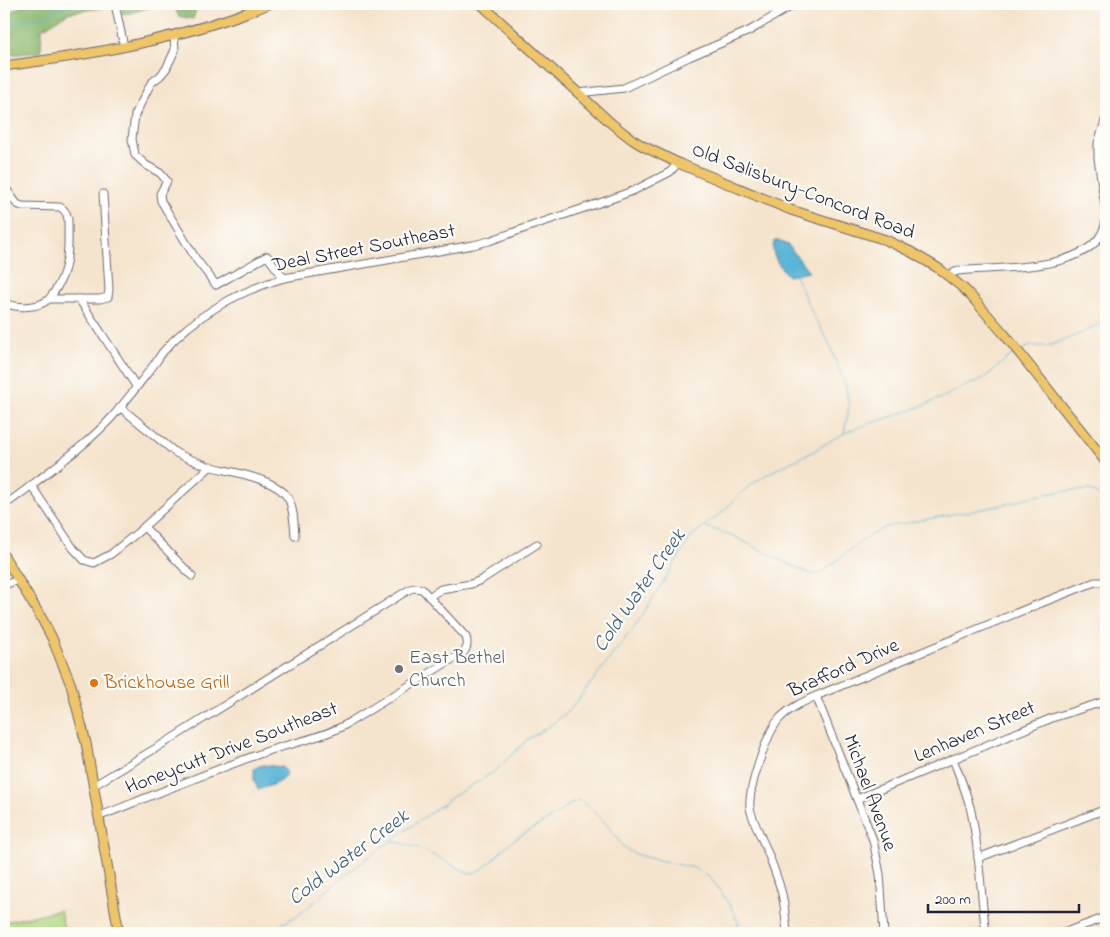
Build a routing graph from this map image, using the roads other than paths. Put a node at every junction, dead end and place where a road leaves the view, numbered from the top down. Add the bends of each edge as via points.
1 (270, 4) edge
2 (482, 4) edge
3 (795, 4) edge
4 (116, 7) edge
5 (174, 36) junction
6 (124, 47) junction
7 (4, 66) edge
8 (578, 93) junction
9 (1106, 118) edge
10 (678, 163) junction
11 (4, 186) edge
12 (103, 194) dead end
13 (1106, 214) edge
14 (1106, 219) edge
15 (948, 276) junction
16 (284, 278) junction
17 (49, 299) junction
18 (79, 299) junction
19 (4, 303) edge
20 (136, 386) junction
21 (120, 407) junction
22 (1106, 462) edge
23 (210, 466) junction
24 (31, 485) junction
25 (4, 505) edge
26 (144, 527) junction
27 (295, 536) dead end
28 (537, 544) dead end
29 (4, 556) edge
30 (192, 576) dead end
31 (18, 580) junction
32 (1106, 582) edge
33 (4, 585) edge
34 (429, 597) junction
35 (816, 696) junction
36 (1106, 701) edge
37 (953, 759) junction
38 (93, 786) junction
39 (857, 799) junction
40 (1106, 809) edge
41 (98, 817) junction
42 (978, 858) junction
43 (1106, 917) edge
44 (119, 933) edge
45 (787, 933) edge
46 (884, 933) edge
47 (986, 933) edge
48 (1063, 933) edge

1 - 5 main road
2 - 8 main road, Old Salisbury-Concord Road
3 - 8 street via 749,31 624,88
4 - 6 street
5 - 6 main road
5 - 16 street via 175,50 166,69 151,83 135,115 132,139 136,155 168,181 160,194 161,201 216,285 267,256
6 - 7 main road
8 - 10 main road, Old Salisbury-Concord Road via 633,140
9 - 13 street via 1098,143 1098,158
10 - 15 main road, Old Salisbury-Concord Road via 791,210 886,240
10 - 16 street, Deal Street Southeast via 670,172 627,193 489,241
11 - 17 street via 16,204 60,207 68,216 68,257 57,288
12 - 18 street via 109,294 100,299
14 - 15 street via 1102,234 1095,242 1071,257 1029,266 958,271
15 - 22 main road, Old Salisbury-Concord Road via 1005,334
16 - 20 street, Deal Street Southeast via 244,293 198,320 161,354
17 - 18 street
17 - 19 street via 33,306
18 - 20 street
20 - 21 street, Deal Street Southeast
21 - 23 street via 176,453
21 - 24 street, Deal Street Southeast via 87,442
23 - 26 street
23 - 27 street via 279,488 291,505
24 - 25 street, Deal Street Southeast
24 - 26 street via 72,548 88,562 104,558
26 - 30 street
28 - 34 street via 481,580 441,589
29 - 31 main road
31 - 33 street
31 - 38 main road via 52,638 64,668 84,735
32 - 35 street, Brafford Drive via 1095,582 1039,604
34 - 38 street, Honeycutt Drive Southeast via 422,589 406,591
34 - 41 street, Honeycutt Drive Southeast via 466,637 467,648 457,657 334,731 229,765
35 - 39 street, Michael Avenue
35 - 45 street, Brafford Drive via 787,712 772,728 751,792 751,812 781,889
36 - 37 street, Lenhaven Street via 1052,718
37 - 39 street, Lenhaven Street
37 - 42 street via 970,805
38 - 41 main road
39 - 46 street, Michael Avenue via 876,851
40 - 42 street
41 - 44 main road
42 - 47 street
43 - 48 street

